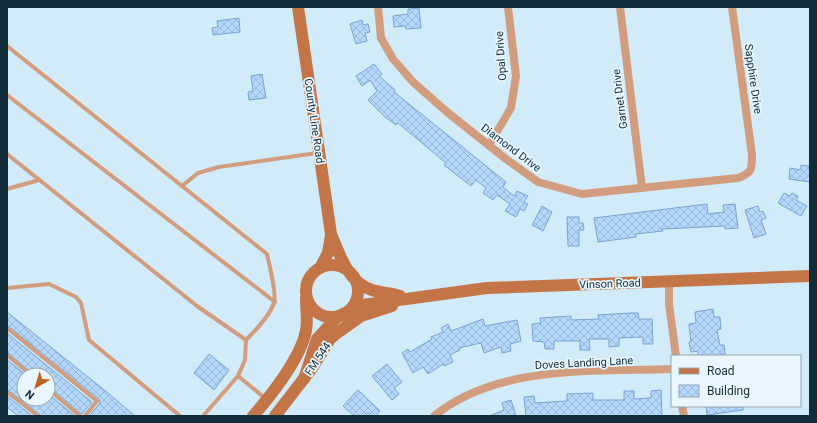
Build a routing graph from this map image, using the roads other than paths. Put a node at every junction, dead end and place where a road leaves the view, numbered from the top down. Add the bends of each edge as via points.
1 (299, 7) edge
2 (378, 7) edge
3 (508, 7) edge
4 (620, 7) edge
5 (732, 7) edge
6 (7, 46) edge
7 (7, 95) edge
8 (489, 145) junction
9 (318, 152) junction
10 (7, 154) edge
11 (752, 155) joint
12 (40, 180) junction
13 (182, 186) junction
14 (642, 188) junction
15 (7, 189) edge
16 (331, 234) junction
17 (320, 268) junction
18 (347, 269) junction
19 (810, 276) edge
20 (357, 282) junction
21 (669, 282) junction
22 (7, 288) edge
23 (306, 295) junction
24 (412, 299) junction
25 (275, 302) junction
26 (350, 310) junction
27 (337, 317) junction
28 (7, 328) edge
29 (246, 340) junction
30 (7, 355) edge
31 (676, 355) edge
32 (21, 367) edge
33 (671, 369) edge
34 (238, 376) junction
35 (304, 379) junction
36 (7, 392) edge
37 (56, 396) edge
38 (268, 400) junction
39 (38, 416) edge
40 (80, 416) edge
41 (86, 416) edge
42 (180, 416) edge
43 (203, 416) edge
44 (253, 416) edge
45 (275, 416) edge
46 (434, 416) edge

1 - 9 main road, County Line Road
2 - 8 street, Diamond Drive via 381,38 393,59 413,82
3 - 8 street, Opal Drive via 516,76 511,108
4 - 14 street, Garnet Drive
5 - 11 street, Sapphire Drive
6 - 13 lane
7 - 25 lane
8 - 14 street, Diamond Drive via 538,182 560,189 582,194
9 - 13 lane via 219,167 198,173
9 - 16 main road, County Line Road
10 - 12 lane
11 - 14 street, Diamond Drive via 752,168 747,175 738,178
12 - 15 lane
12 - 29 lane via 197,306
13 - 25 lane via 267,254
16 - 17 main road via 328,253
16 - 18 main road
17 - 18 main road via 334,265
17 - 23 main road via 310,276
18 - 20 main road
19 - 21 main road, Vinson Road
20 - 24 main road via 374,291
20 - 26 main road via 358,297
21 - 24 main road, Vinson Road via 487,288
21 - 31 street via 669,304
22 - 42 lane via 49,284 76,297 81,303 89,340
23 - 27 main road via 316,312 326,317
23 - 38 main road, FM 544 via 307,322 304,341
24 - 26 main road via 362,304
24 - 35 main road, FM 544 via 370,313 344,326 330,339
25 - 29 lane via 261,324
26 - 27 main road
27 - 35 main road via 317,339
28 - 41 lane via 97,401
29 - 34 lane via 245,360
30 - 32 lane
33 - 46 street, Doves Landing Lane via 541,375 492,384 446,406
34 - 38 lane
34 - 43 lane
35 - 45 main road, FM 544
36 - 39 lane
37 - 40 lane
38 - 44 main road, FM 544

